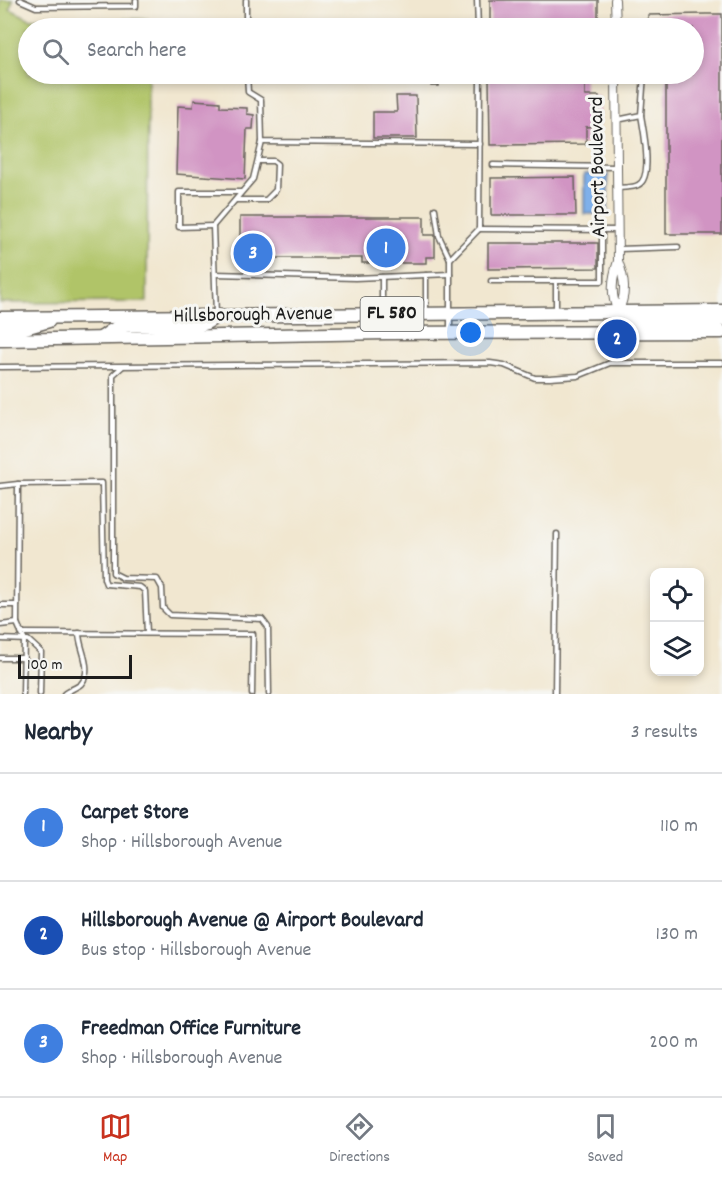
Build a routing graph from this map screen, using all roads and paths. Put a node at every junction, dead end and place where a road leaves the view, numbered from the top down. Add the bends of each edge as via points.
1 (20, 0) edge
2 (136, 0) edge
3 (246, 0) edge
4 (477, 0) edge
5 (615, 0) edge
6 (246, 18) edge
7 (478, 18) edge
8 (616, 18) edge
9 (248, 84) edge
10 (480, 84) edge
11 (616, 84) edge
12 (643, 84) edge
13 (641, 114) junction
14 (617, 120) junction
15 (262, 142) junction
16 (480, 144) junction
17 (258, 161) junction
18 (493, 165) dead end
19 (617, 167) junction
20 (618, 188) junction
21 (242, 192) junction
22 (235, 200) junction
23 (435, 209) dead end
24 (213, 226) junction
25 (479, 229) junction
26 (602, 230) junction
27 (618, 230) junction
28 (678, 247) dead end
29 (618, 249) junction
30 (450, 259) junction
31 (618, 261) junction
32 (215, 274) junction
33 (450, 274) junction
34 (426, 275) junction
35 (382, 277) junction
36 (491, 280) dead end
37 (556, 281) junction
38 (618, 312) junction
39 (722, 312) edge
40 (556, 313) junction
41 (426, 314) junction
42 (450, 314) junction
43 (382, 315) junction
44 (216, 316) junction
45 (62, 317) junction
46 (0, 318) edge
47 (722, 318) edge
48 (0, 329) edge
49 (605, 332) junction
50 (722, 332) edge
51 (450, 333) junction
52 (101, 338) junction
53 (0, 340) edge
54 (722, 363) edge
55 (122, 366) junction
56 (0, 367) edge
57 (18, 484) junction
58 (0, 486) edge
59 (557, 534) dead end
60 (0, 605) edge
61 (17, 605) junction
62 (17, 623) junction
63 (0, 625) edge
64 (21, 633) junction
65 (79, 633) junction
66 (147, 633) junction
67 (0, 639) edge
68 (24, 639) junction
69 (0, 658) edge
70 (24, 658) junction
71 (23, 694) edge
72 (40, 694) edge
73 (64, 694) edge
74 (252, 694) edge
75 (269, 694) edge
76 (555, 694) edge

1 - 2 lane via 28,6 136,6
3 - 6 lane
4 - 7 lane
5 - 8 street
9 - 15 lane via 248,92 261,100
10 - 16 lane
11 - 14 street, Airport Boulevard
12 - 13 lane
13 - 14 lane
13 - 20 lane via 646,171 638,185
14 - 19 street, Airport Boulevard
15 - 16 lane
15 - 17 lane
16 - 25 lane
17 - 21 lane via 253,179
17 - 22 lane via 278,164 276,190 266,200
18 - 19 lane
19 - 20 street, Airport Boulevard
20 - 27 street, Airport Boulevard
21 - 22 lane
21 - 24 lane via 179,192 179,227
22 - 24 lane
23 - 30 lane via 439,236
24 - 32 lane
25 - 26 lane
25 - 30 lane
26 - 27 lane
26 - 37 lane via 602,281
27 - 29 street, Airport Boulevard
28 - 29 lane
29 - 31 street, Airport Boulevard
30 - 33 lane
31 - 38 street, Airport Boulevard via 612,298
31 - 38 street, Airport Boulevard via 624,275 625,298
32 - 35 lane
32 - 44 lane
33 - 34 lane
33 - 42 lane
34 - 35 lane
34 - 41 lane
35 - 43 lane
36 - 37 lane
37 - 40 lane
38 - 39 main road, Hillsborough Avenue / FL 580
38 - 40 main road, Hillsborough Avenue / FL 580
40 - 42 main road, Hillsborough Avenue / FL 580
41 - 42 main road, Hillsborough Avenue / FL 580
41 - 43 main road, Hillsborough Avenue / FL 580
42 - 51 lane
43 - 44 main road, Hillsborough Avenue / FL 580
44 - 45 main road, Hillsborough Avenue / FL 580
44 - 52 main road via 209,324 118,327
45 - 46 main road, Hillsborough Avenue / FL 580
45 - 48 main road via 25,328
47 - 49 main road via 717,322 621,323
49 - 50 main road, Hillsborough Avenue / FL 580
49 - 51 main road, Hillsborough Avenue / FL 580
51 - 52 main road, Hillsborough Avenue / FL 580
52 - 53 main road, Hillsborough Avenue / FL 580
54 - 55 lane via 610,363 578,376 550,378 535,378 490,363
55 - 56 lane
55 - 75 lane via 113,375 113,573 123,578 157,579 162,588 163,608 170,615 262,618 268,627
57 - 58 lane
57 - 61 lane
57 - 66 lane via 102,483 104,579 111,586 140,587 145,591
59 - 76 lane
60 - 61 lane
61 - 62 lane
62 - 63 lane
62 - 64 lane
64 - 65 lane
64 - 68 lane
65 - 66 lane
65 - 73 lane via 86,661 84,678
66 - 74 lane via 252,634
67 - 68 lane
68 - 70 lane
68 - 72 lane via 41,652
69 - 70 lane
70 - 71 lane

